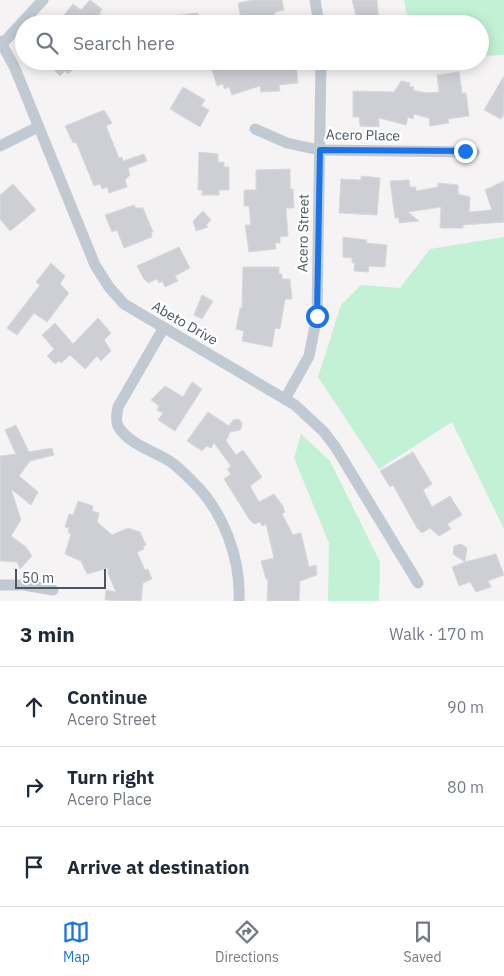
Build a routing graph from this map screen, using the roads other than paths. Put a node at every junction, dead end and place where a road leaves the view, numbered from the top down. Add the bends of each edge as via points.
1 (43, 0) edge
2 (315, 0) edge
3 (28, 15) edge
4 (318, 15) edge
5 (15, 28) edge
6 (1, 42) edge
7 (321, 70) edge
8 (38, 127) junction
9 (255, 129) dead end
10 (0, 146) edge
11 (320, 150) junction
12 (474, 152) dead end
13 (163, 329) junction
14 (285, 399) junction
15 (418, 583) dead end
16 (0, 585) edge
17 (53, 590) dead end
18 (239, 601) edge

1 - 3 street
2 - 4 street
5 - 6 street
6 - 8 street, Abeto Drive
7 - 11 street, Acero Street
8 - 10 street
8 - 13 street, Abeto Drive via 100,272 124,304
9 - 11 street, Acero Place via 287,143
11 - 12 street, Acero Place
11 - 14 street, Acero Street via 317,316 309,356
13 - 14 street, Abeto Drive
13 - 18 street via 118,407 116,420 123,432 171,462 203,494 232,547
14 - 15 street, Abeto Drive via 324,432 336,448
16 - 17 street

